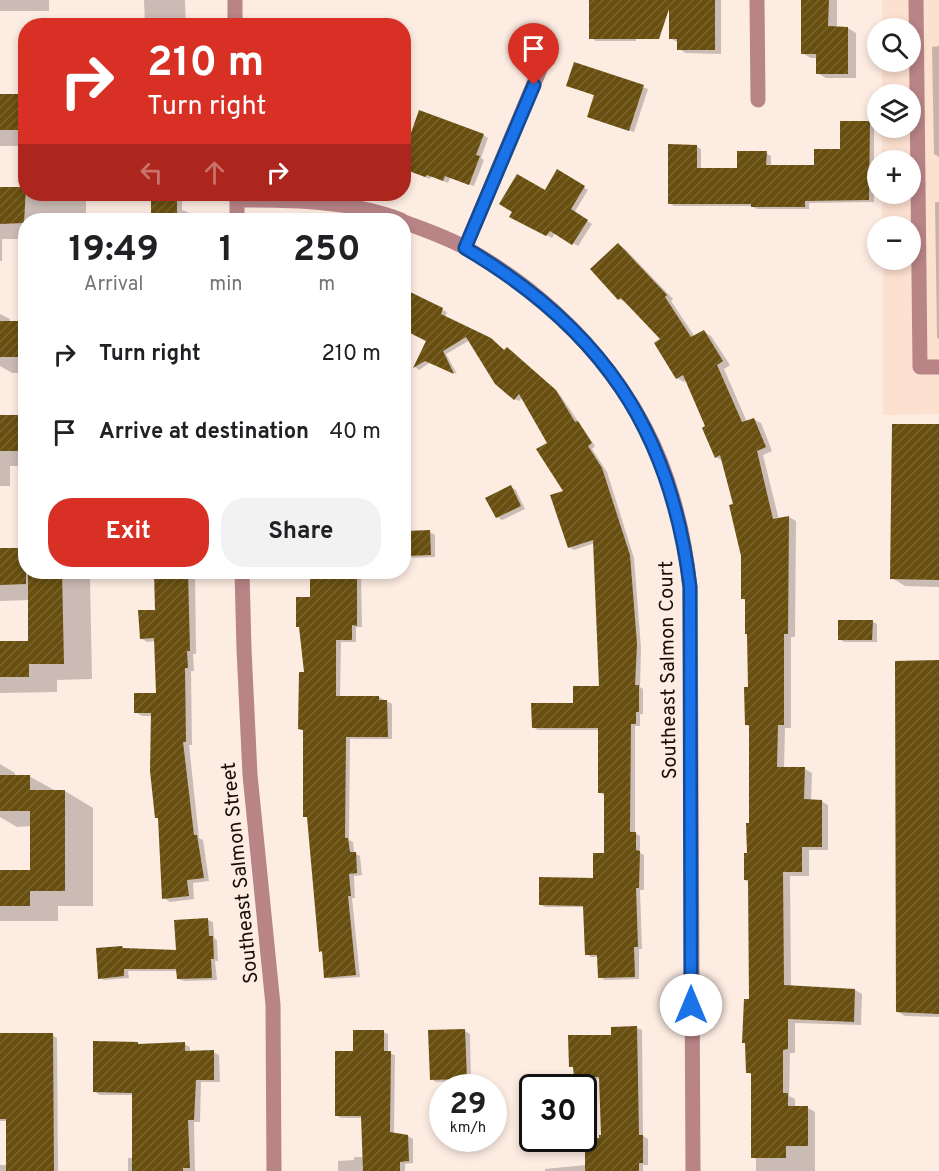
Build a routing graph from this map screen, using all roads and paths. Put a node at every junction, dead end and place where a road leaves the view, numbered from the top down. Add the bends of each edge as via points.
1 (235, 0) edge
2 (758, 0) edge
3 (916, 0) edge
4 (235, 18) edge
5 (550, 45) dead end
6 (758, 100) dead end
7 (296, 201) edge
8 (371, 213) edge
9 (411, 225) edge
10 (465, 248) junction
11 (939, 367) edge
12 (242, 579) edge
13 (274, 1171) edge
14 (693, 1171) edge

1 - 4 street
2 - 6 street
3 - 11 street via 920,367
5 - 10 street
7 - 8 street, Southeast Salmon Court via 336,204
9 - 10 street, Southeast Salmon Court
10 - 14 street, Southeast Salmon Court via 501,269 548,305 608,370 654,446 674,501 690,587
12 - 13 street, Southeast Salmon Street via 250,775 273,1005

